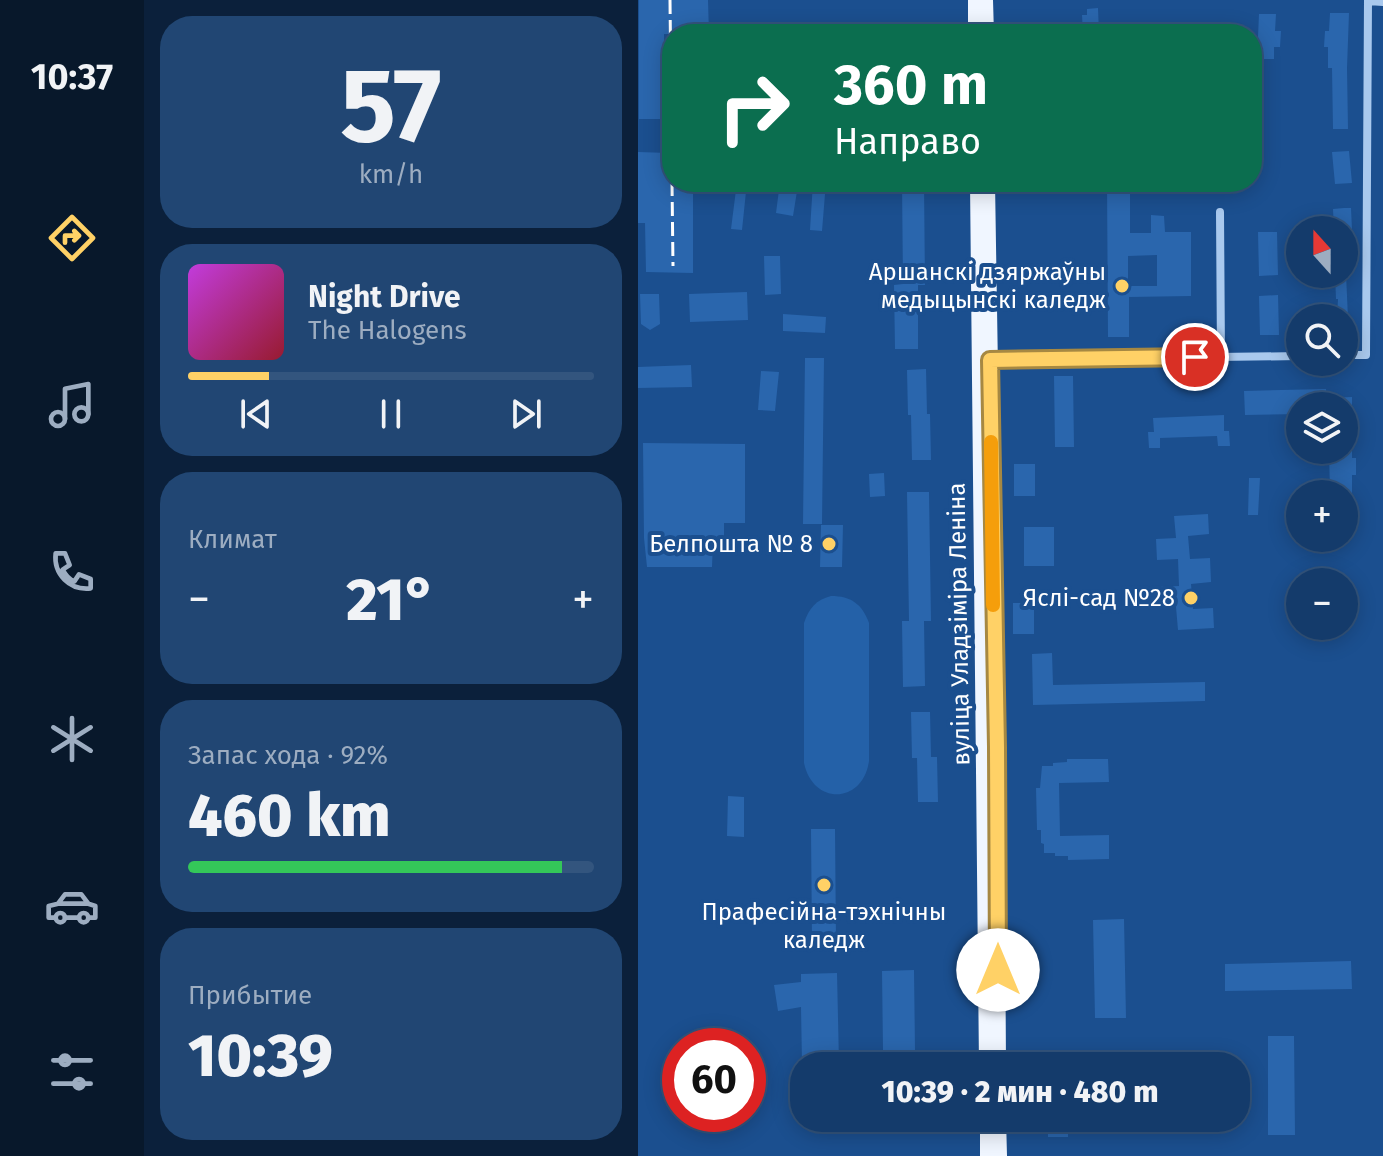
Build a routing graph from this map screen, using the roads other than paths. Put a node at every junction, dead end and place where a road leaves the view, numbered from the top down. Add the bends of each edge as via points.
1 (975, 0) edge
2 (986, 0) edge
3 (1368, 0) edge
4 (1383, 2) edge
5 (975, 24) edge
6 (987, 24) edge
7 (977, 192) edge
8 (988, 192) edge
9 (1220, 212) dead end
10 (1358, 355) edge
11 (1286, 356) edge
12 (1221, 357) junction
13 (984, 360) junction
14 (986, 1052) edge
15 (999, 1052) edge
16 (987, 1132) edge
17 (999, 1132) edge
18 (987, 1156) edge
19 (1000, 1156) edge

1 - 5 main road
2 - 6 main road
3 - 4 street
3 - 10 street via 1366,355
7 - 13 main road, вуліца Уладзіміра Леніна
8 - 13 main road, вуліца Уладзіміра Леніна
9 - 12 street
11 - 12 street
12 - 13 street
13 - 14 main road, вуліца Уладзіміра Леніна
13 - 15 main road, вуліца Уладзіміра Леніна via 997,763
16 - 18 main road
17 - 19 main road

